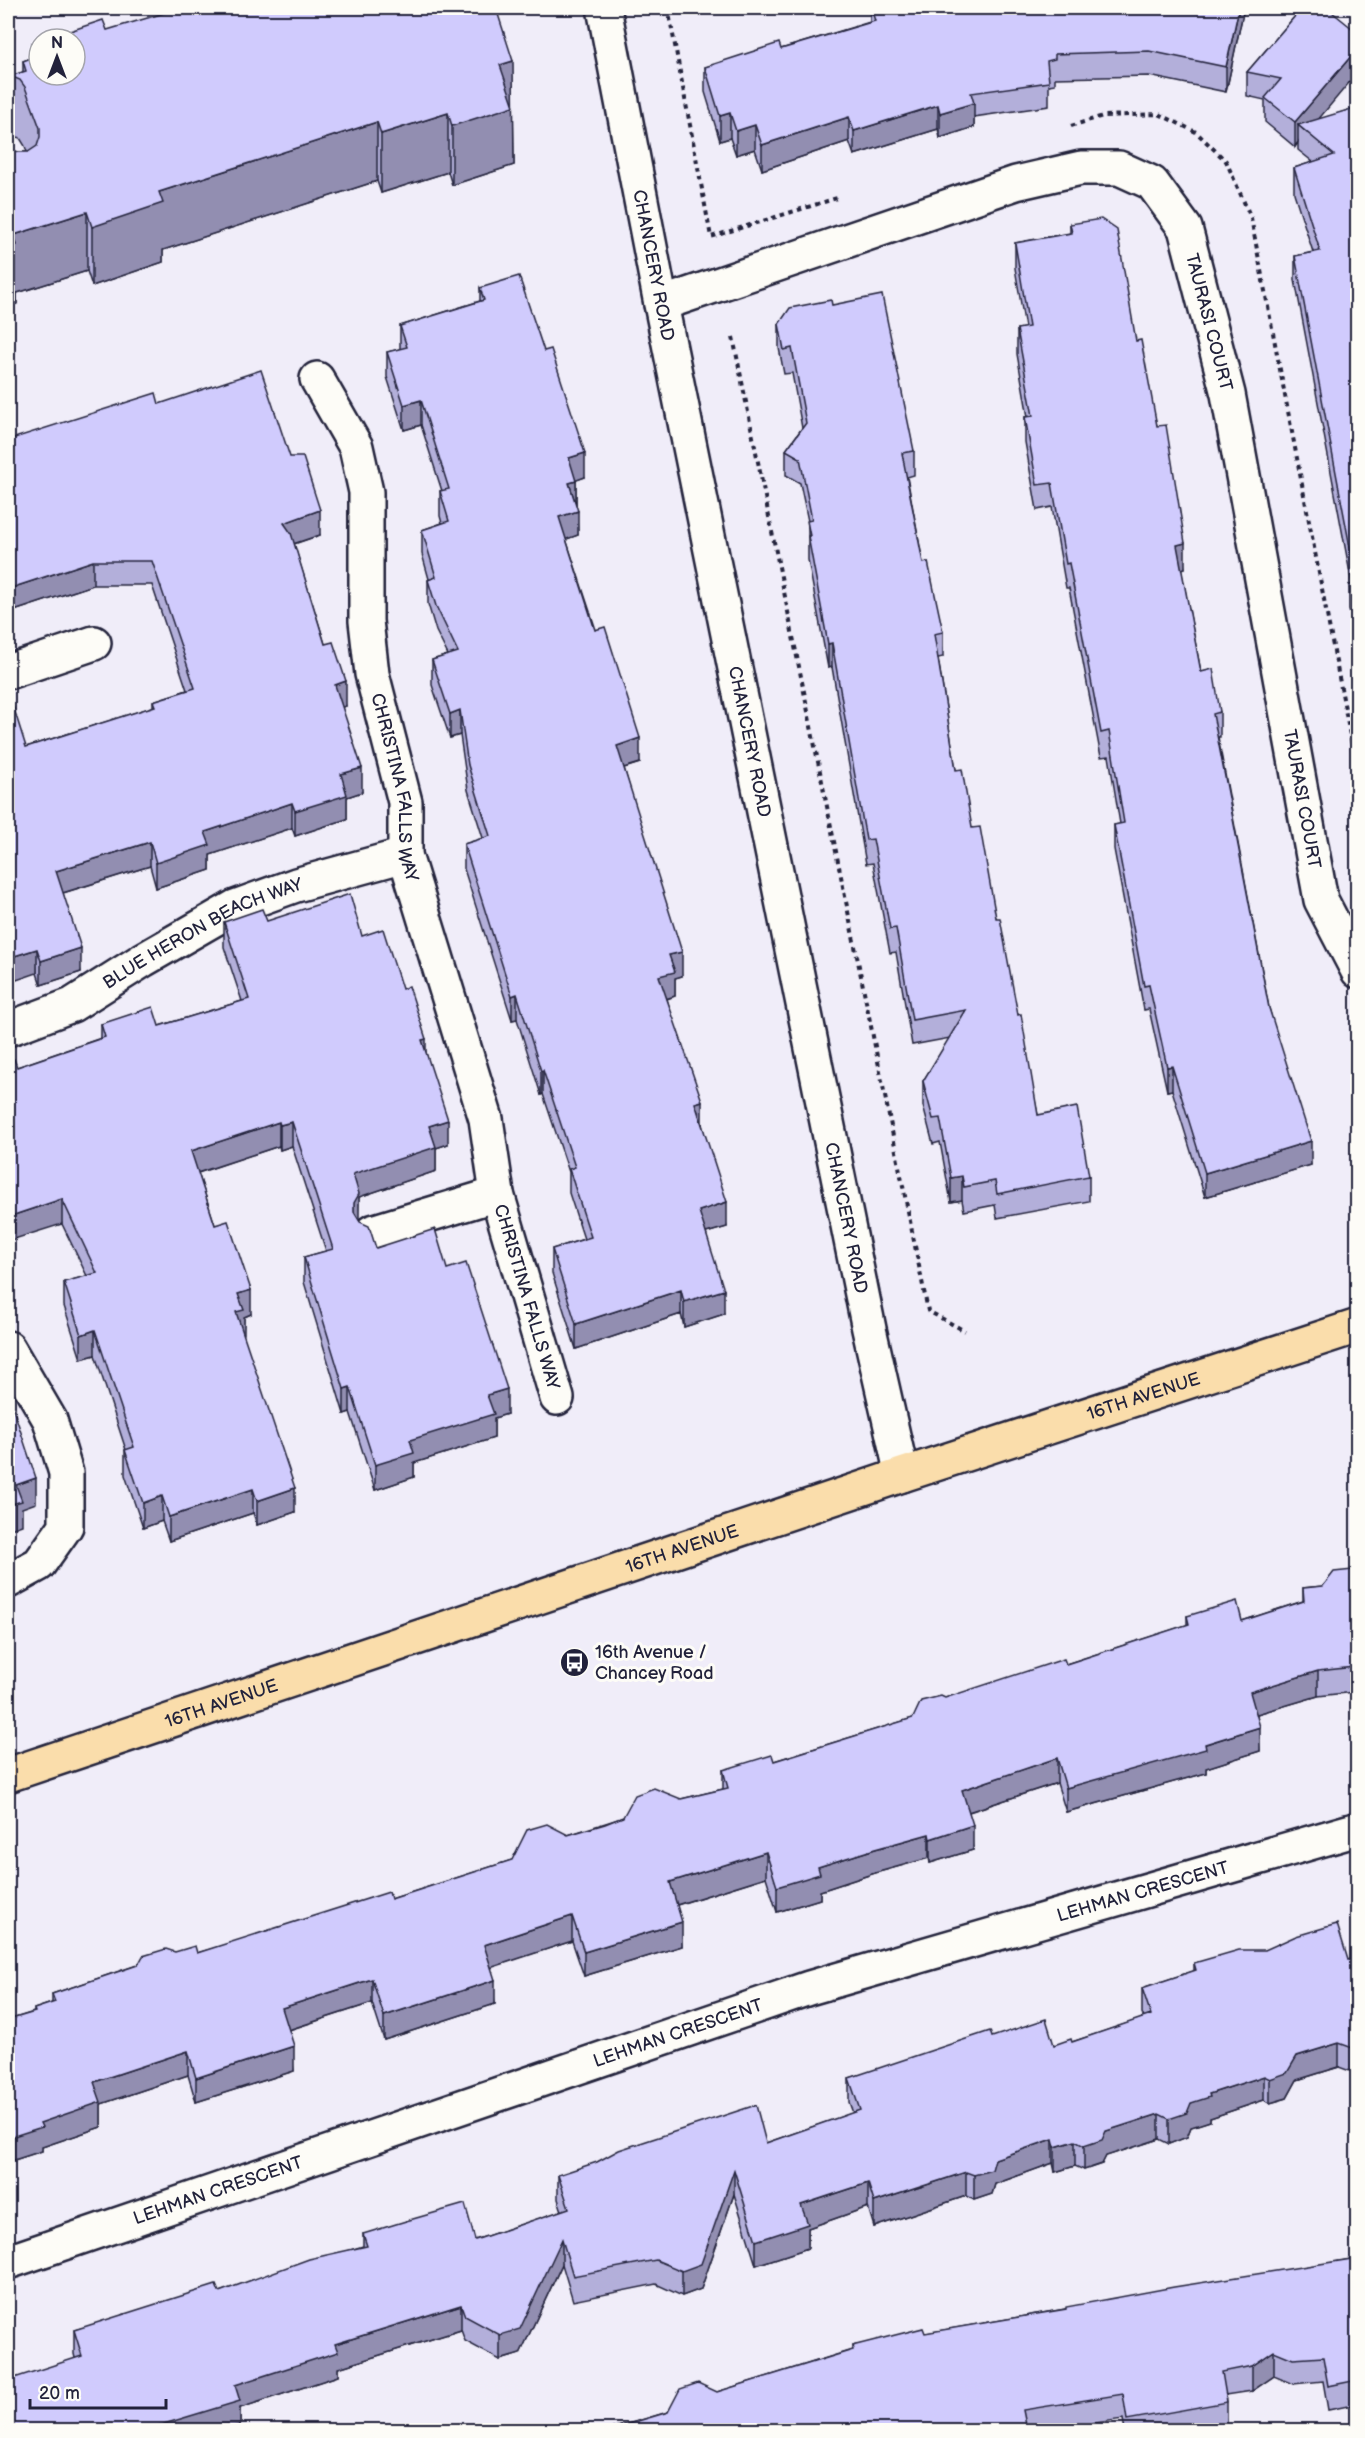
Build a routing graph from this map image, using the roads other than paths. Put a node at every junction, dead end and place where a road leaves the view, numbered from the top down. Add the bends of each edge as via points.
1 (604, 8) edge
2 (661, 304) junction
3 (317, 379) dead end
4 (94, 643) dead end
5 (8, 672) edge
6 (405, 855) junction
7 (1358, 971) edge
8 (8, 1029) edge
9 (497, 1194) junction
10 (372, 1232) edge
11 (1358, 1326) edge
12 (8, 1348) edge
13 (557, 1398) dead end
14 (902, 1475) junction
15 (8, 1581) edge
16 (8, 1775) edge
17 (1358, 1829) edge
18 (8, 2262) edge

1 - 2 street, CHANCERY ROAD
2 - 7 street, TAURASI COURT via 1016,183 1081,168 1119,168 1152,183 1185,228 1226,383 1321,900
2 - 14 street, CHANCERY ROAD
3 - 6 street, CHRISTINA FALLS WAY via 356,447 366,492 366,621 372,674 405,802
4 - 5 street
6 - 8 street, BLUE HERON BEACH WAY via 296,885 236,907 72,1005
6 - 9 street, CHRISTINA FALLS WAY via 486,1119
9 - 10 street, CHRISTINA FALLS WAY
9 - 13 street, CHRISTINA FALLS WAY
11 - 14 main road, 16TH AVENUE
12 - 15 street via 50,1420 66,1473 66,1526 39,1564
14 - 16 main road, 16TH AVENUE
17 - 18 street, LEHMAN CRESCENT via 809,1988

